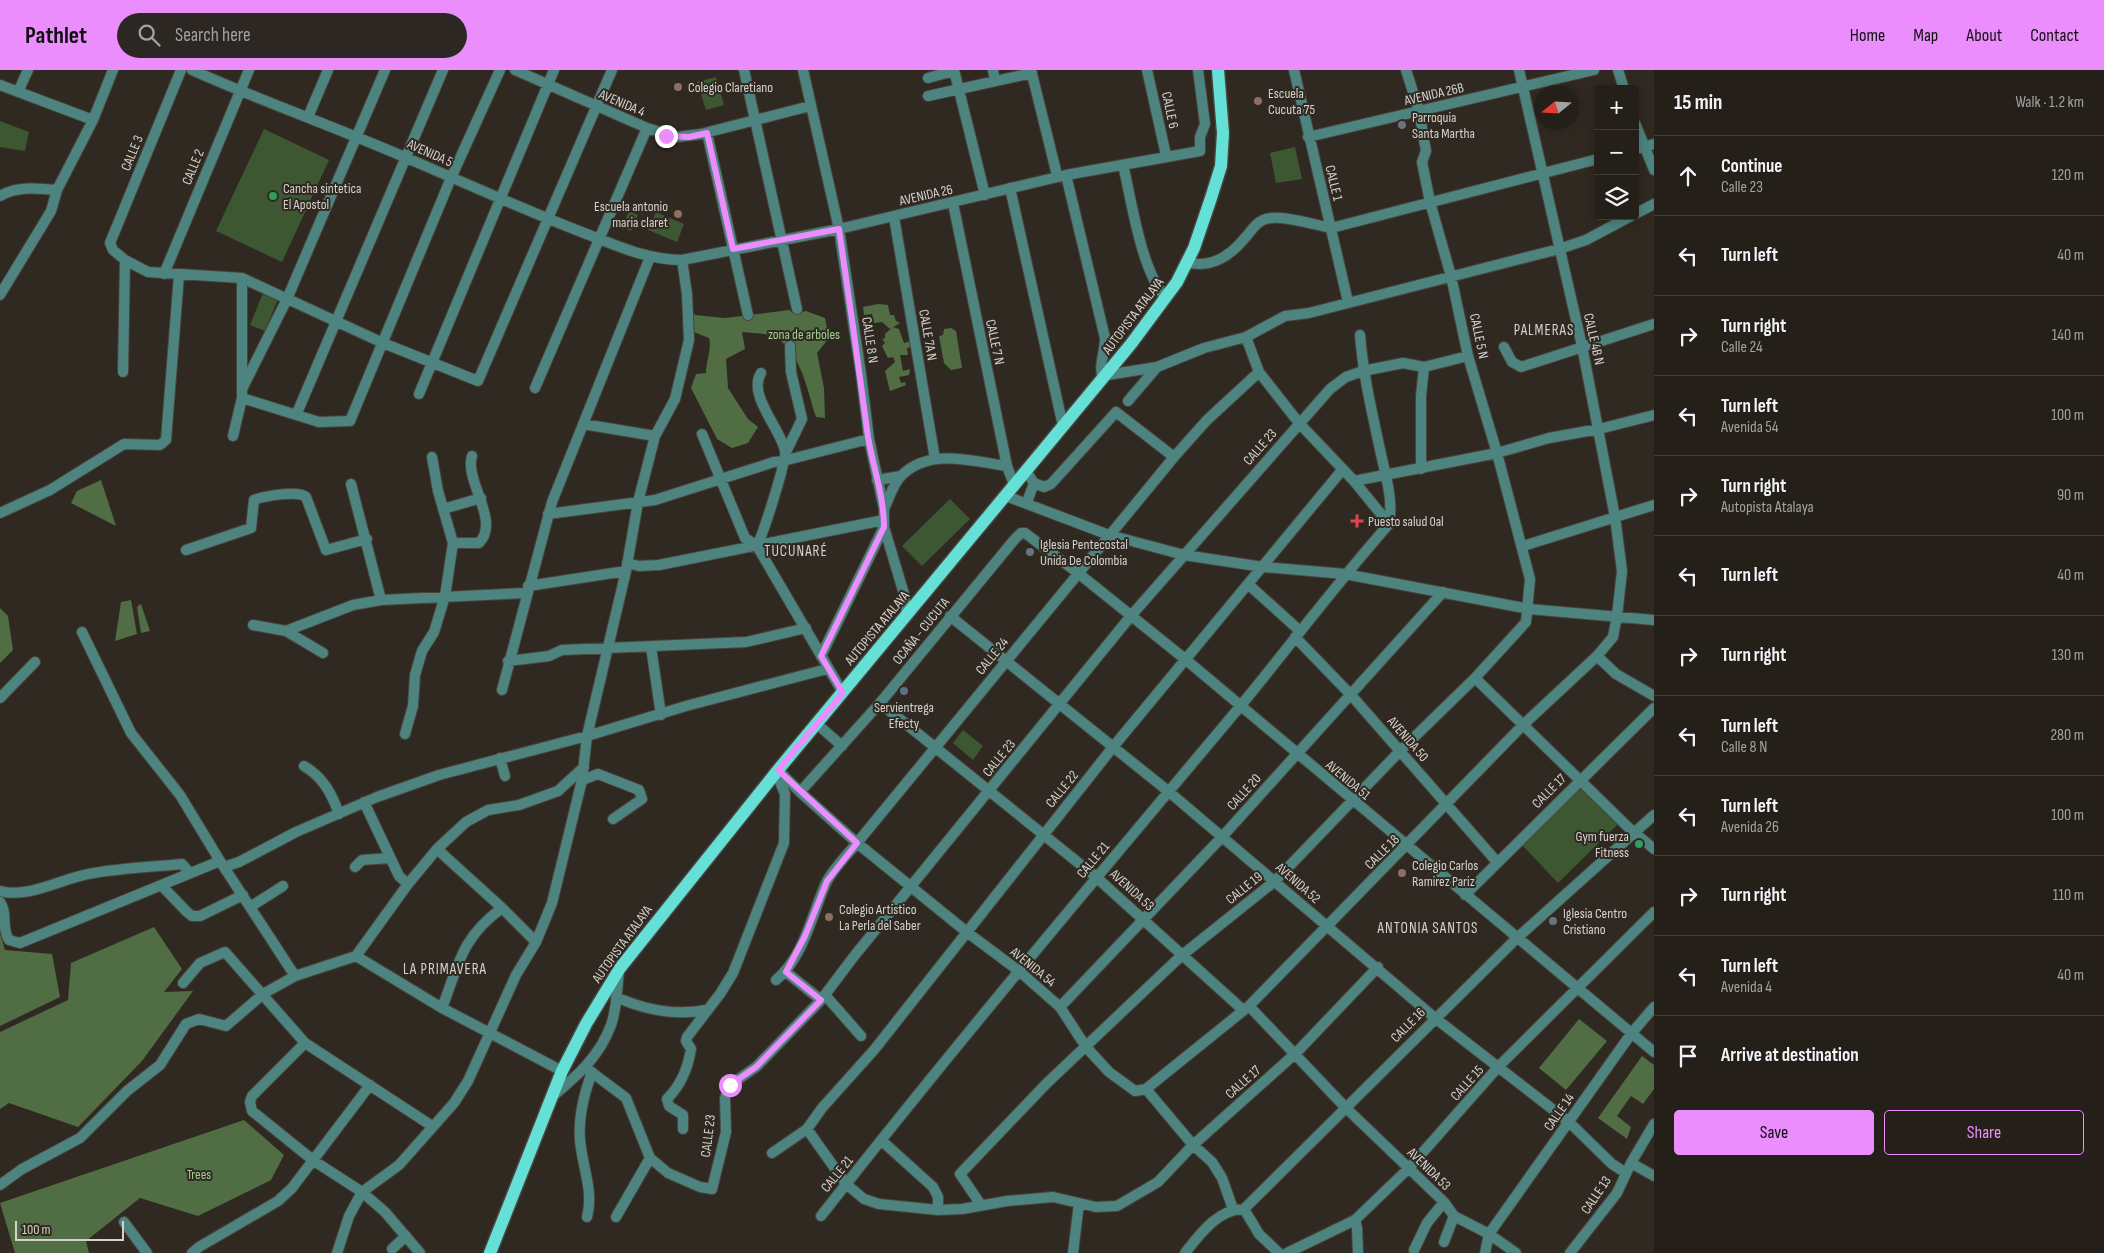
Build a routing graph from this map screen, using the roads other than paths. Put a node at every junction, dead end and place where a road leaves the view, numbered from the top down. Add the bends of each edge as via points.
1 (28, 70) edge
2 (113, 70) edge
3 (181, 70) edge
4 (192, 70) edge
5 (248, 70) edge
6 (328, 70) edge
7 (385, 70) edge
8 (443, 70) edge
9 (500, 70) edge
10 (515, 70) edge
11 (554, 70) edge
12 (612, 70) edge
13 (744, 70) edge
14 (802, 70) edge
15 (993, 70) edge
16 (1148, 70) edge
17 (1198, 70) edge
18 (1218, 70) edge
19 (1294, 70) edge
20 (1406, 70) edge
21 (1519, 70) edge
22 (1594, 70) edge
23 (1618, 70) edge
24 (954, 71) edge
25 (1031, 71) edge
26 (928, 78) dead end
27 (995, 81) junction
28 (548, 84) junction
29 (0, 85) edge
30 (1623, 85) edge
31 (1523, 87) junction
32 (960, 90) junction
33 (239, 91) junction
34 (18, 92) junction
35 (928, 96) dead end
36 (810, 106) junction
37 (597, 107) junction
38 (1419, 111) junction
39 (308, 116) junction
40 (93, 120) junction
41 (756, 120) junction
42 (646, 128) junction
43 (1638, 130) edge
44 (707, 133) junction
45 (356, 136) junction
46 (1308, 137) junction
47 (1645, 147) edge
48 (1166, 155) junction
49 (405, 157) junction
50 (1594, 160) edge
51 (1123, 165) junction
52 (1654, 170) edge
53 (1061, 173) junction
54 (1542, 173) junction
55 (452, 178) junction
56 (1010, 188) junction
57 (57, 190) junction
58 (985, 195) junction
59 (0, 196) edge
60 (500, 199) junction
61 (1430, 202) junction
62 (952, 203) junction
63 (1654, 204) edge
64 (1639, 212) edge
65 (894, 217) junction
66 (548, 219) junction
67 (1624, 220) edge
68 (1331, 228) junction
69 (839, 229) junction
70 (601, 239) junction
71 (782, 239) junction
72 (733, 249) junction
73 (1558, 249) junction
74 (654, 257) junction
75 (125, 260) junction
76 (682, 260) junction
77 (1187, 262) junction
78 (164, 274) junction
79 (179, 275) junction
80 (1451, 276) junction
81 (242, 278) junction
82 (0, 295) edge
83 (1166, 298) junction
84 (287, 299) junction
85 (1348, 302) junction
86 (797, 310) dead end
87 (748, 315) dead end
88 (337, 321) junction
89 (1654, 324) edge
90 (1360, 335) dead end
91 (1246, 337) junction
92 (383, 343) junction
93 (790, 346) dead end
94 (1582, 346) junction
95 (1504, 347) dead end
96 (1468, 356) junction
97 (433, 362) junction
98 (1157, 367) junction
99 (1424, 367) junction
100 (1362, 370) junction
101 (123, 372) dead end
102 (1258, 372) junction
103 (760, 373) dead end
104 (1105, 377) junction
105 (535, 388) dead end
106 (242, 394) junction
107 (419, 394) dead end
108 (1128, 401) dead end
109 (297, 413) junction
110 (1654, 415) edge
111 (1299, 423) junction
112 (583, 424) junction
113 (1063, 426) junction
114 (1599, 429) junction
115 (702, 434) dead end
116 (233, 436) dead end
117 (656, 436) junction
118 (869, 439) junction
119 (1497, 453) junction
120 (472, 456) dead end
121 (432, 457) dead end
122 (784, 457) junction
123 (1174, 458) junction
124 (935, 459) junction
125 (1006, 466) junction
126 (1343, 469) junction
127 (1422, 469) junction
128 (1026, 471) junction
129 (901, 476) junction
130 (1386, 476) junction
131 (722, 478) junction
132 (877, 480) junction
133 (1354, 481) junction
134 (1034, 483) junction
135 (351, 484) dead end
136 (1014, 485) junction
137 (1006, 496) junction
138 (481, 498) junction
139 (638, 502) junction
140 (1027, 502) junction
141 (1654, 505) edge
142 (444, 509) junction
143 (884, 509) junction
144 (0, 513) edge
145 (548, 514) junction
146 (1615, 517) junction
147 (884, 524) junction
148 (1389, 524) junction
149 (1021, 533) joint
150 (1109, 535) junction
151 (367, 538) junction
152 (453, 543) junction
153 (757, 546) junction
154 (1523, 546) junction
155 (186, 550) dead end
156 (1184, 555) junction
157 (627, 567) junction
158 (1263, 567) junction
159 (1078, 573) junction
160 (1345, 574) junction
161 (1249, 585) junction
162 (527, 590) junction
163 (1443, 592) junction
164 (445, 596) junction
165 (381, 600) junction
166 (1529, 609) junction
167 (907, 615) junction
168 (950, 616) junction
169 (1130, 616) junction
170 (1618, 616) junction
171 (1654, 620) edge
172 (253, 624) dead end
173 (806, 628) junction
174 (286, 631) junction
175 (82, 632) dead end
176 (1298, 634) junction
177 (608, 647) junction
178 (651, 647) junction
179 (323, 653) dead end
180 (821, 656) junction
181 (1597, 656) junction
182 (1006, 660) junction
183 (1184, 660) junction
184 (508, 661) junction
185 (35, 662) dead end
186 (827, 669) junction
187 (1474, 678) junction
188 (502, 690) dead end
189 (843, 693) junction
190 (1351, 695) junction
191 (1654, 696) edge
192 (0, 698) edge
193 (880, 703) junction
194 (1060, 703) junction
195 (1239, 707) junction
196 (1654, 708) edge
197 (661, 715) junction
198 (817, 724) junction
199 (1524, 724) junction
200 (405, 734) dead end
201 (587, 736) junction
202 (842, 746) junction
203 (934, 747) junction
204 (1113, 747) junction
205 (1400, 751) junction
206 (1297, 755) junction
207 (500, 758) junction
208 (585, 763) junction
209 (304, 766) dead end
210 (777, 771) junction
211 (598, 774) junction
212 (505, 776) dead end
213 (1580, 779) junction
214 (582, 780) junction
215 (990, 790) junction
216 (1168, 791) junction
217 (800, 792) junction
218 (1352, 801) junction
219 (364, 802) junction
220 (1446, 806) junction
221 (339, 814) junction
222 (1654, 815) edge
223 (613, 819) dead end
224 (1636, 832) junction
225 (1044, 833) junction
226 (1222, 837) junction
227 (857, 843) junction
228 (1406, 847) junction
229 (437, 849) junction
230 (1654, 849) edge
231 (390, 858) junction
232 (1497, 862) junction
233 (222, 864) junction
234 (355, 867) dead end
235 (189, 872) junction
236 (1096, 877) junction
237 (1275, 881) junction
238 (408, 884) junction
239 (162, 886) junction
240 (283, 886) dead end
241 (911, 887) junction
242 (0, 891) edge
243 (243, 895) junction
244 (1465, 896) junction
245 (0, 902) edge
246 (250, 907) junction
247 (502, 908) junction
248 (1654, 912) edge
249 (1144, 919) junction
250 (1328, 927) junction
251 (968, 933) junction
252 (1517, 938) junction
253 (536, 942) junction
254 (356, 956) junction
255 (1181, 956) junction
256 (620, 968) junction
257 (1378, 968) junction
258 (1019, 971) junction
259 (786, 972) junction
260 (295, 976) junction
261 (776, 980) dead end
262 (183, 983) dead end
263 (1578, 990) junction
264 (264, 994) junction
265 (616, 997) junction
266 (823, 998) junction
267 (1060, 1007) junction
268 (1654, 1007) edge
269 (442, 1008) junction
270 (1246, 1008) junction
271 (706, 1010) junction
272 (1435, 1018) junction
273 (1631, 1034) junction
274 (491, 1035) junction
275 (861, 1036) dead end
276 (305, 1043) junction
277 (1086, 1047) junction
278 (1654, 1052) edge
279 (1296, 1053) junction
280 (1500, 1066) junction
281 (589, 1070) junction
282 (562, 1071) junction
283 (370, 1085) junction
284 (1146, 1089) junction
285 (550, 1098) junction
286 (1345, 1107) junction
287 (1569, 1122) junction
288 (1654, 1124) edge
289 (432, 1126) junction
290 (683, 1129) dead end
291 (807, 1129) junction
292 (882, 1141) junction
293 (1193, 1145) junction
294 (772, 1152) dead end
295 (650, 1158) junction
296 (314, 1161) junction
297 (1631, 1163) junction
298 (1409, 1168) junction
299 (1626, 1173) junction
300 (1654, 1176) edge
301 (846, 1184) junction
302 (0, 1185) edge
303 (362, 1192) junction
304 (1444, 1202) junction
305 (1079, 1203) junction
306 (981, 1205) junction
307 (1233, 1209) junction
308 (1244, 1209) junction
309 (938, 1210) junction
310 (821, 1216) dead end
311 (1454, 1216) junction
312 (587, 1217) dead end
313 (616, 1218) dead end
314 (1355, 1220) junction
315 (124, 1222) dead end
316 (1489, 1234) junction
317 (406, 1236) junction
318 (1444, 1242) dead end
319 (392, 1249) dead end
320 (1414, 1250) dead end
321 (147, 1253) edge
322 (192, 1253) edge
323 (337, 1253) edge
324 (420, 1253) edge
325 (490, 1253) edge
326 (1073, 1253) edge
327 (1185, 1253) edge
328 (1279, 1253) edge
329 (1287, 1253) edge
330 (1358, 1253) edge
331 (1485, 1253) edge
332 (1516, 1253) edge
333 (1570, 1253) edge

1 - 34 street
2 - 40 street
3 - 75 street, CALLE 3 via 110,247
4 - 33 street, AVENIDA 5
5 - 33 street, CALLE 2
6 - 39 street
7 - 45 street
8 - 49 street
9 - 55 street
10 - 28 street, AVENIDA 4
11 - 28 street
12 - 37 street
13 - 41 street
14 - 36 street, CALLE 8 N
15 - 27 street
16 - 48 street, CALLE 6
17 - 48 street, AVENIDA 26 via 1205,124 1200,150
18 - 77 main road, AUTOPISTA ATALAYA via 1224,133 1221,166
19 - 46 street, CALLE 1
20 - 38 street, CALLE 5 N
21 - 31 street, CALLE 4B N
22 - 31 street, AVENIDA 26B
23 - 30 street
24 - 26 street
24 - 32 street
25 - 27 street
25 - 53 street
27 - 32 street
28 - 37 street, AVENIDA 4
28 - 60 street
29 - 34 street
31 - 38 street, AVENIDA 26B
31 - 54 street, CALLE 4B N
32 - 35 street
32 - 58 street
33 - 39 street, AVENIDA 5
33 - 78 street, CALLE 2
34 - 40 street
36 - 41 street, AVENIDA 4
36 - 69 street, CALLE 8 N
37 - 42 street, AVENIDA 4
37 - 66 street
38 - 46 street, AVENIDA 26B
38 - 61 street, CALLE 5 N via 1426,151 1422,162
39 - 45 street, AVENIDA 5
40 - 57 street
41 - 44 street, AVENIDA 4
41 - 71 street
42 - 44 street, AVENIDA 4 via 677,137
42 - 70 street
43 - 47 street
44 - 72 street
45 - 49 street, AVENIDA 5
45 - 84 street
46 - 68 street, CALLE 1
47 - 52 street
48 - 51 street, AVENIDA 26
49 - 55 street, AVENIDA 5
49 - 88 street
50 - 54 street
51 - 53 street, AVENIDA 26
51 - 83 street via 1147,264 1158,289
53 - 56 street, AVENIDA 26
53 - 104 street via 1106,338 1100,365
54 - 61 street
54 - 73 street, CALLE 4B N
55 - 60 street, AVENIDA 5
55 - 92 street
56 - 58 street, AVENIDA 26
56 - 113 street
57 - 59 street via 16,190
57 - 82 street via 51,211
58 - 62 street, AVENIDA 26
60 - 66 street, AVENIDA 5
60 - 97 street
61 - 68 street
61 - 80 street, CALLE 5 N
62 - 65 street, AVENIDA 26
62 - 125 street, CALLE 7 N
63 - 64 street
65 - 69 street, AVENIDA 26
65 - 124 street, CALLE 7A N
66 - 70 street, AVENIDA 5
66 - 97 street via 478,381
67 - 73 street via 1586,240
68 - 77 street via 1273,217 1255,225 1234,251 1224,257 1206,265
68 - 85 street, CALLE 1
69 - 71 street, AVENIDA 26
69 - 118 street, CALLE 8 N
70 - 74 street, AVENIDA 5
70 - 105 street
71 - 72 street, AVENIDA 26
71 - 86 street
72 - 76 street, AVENIDA 26
72 - 87 street
73 - 80 street
73 - 94 street, CALLE 4B N
74 - 76 street, AVENIDA 26
74 - 112 street
75 - 78 street via 148,272
75 - 101 street
76 - 117 street via 690,340 675,400
77 - 83 main road, AUTOPISTA ATALAYA
78 - 79 street
79 - 81 street
79 - 144 street via 166,440 160,445 124,444 50,490
80 - 85 street
80 - 96 street, CALLE 5 N
81 - 84 street
81 - 106 street
83 - 104 main road, AUTOPISTA ATALAYA
84 - 88 street
84 - 106 street
85 - 91 street via 1285,316
88 - 92 street
88 - 109 street
89 - 94 street
90 - 100 street
91 - 98 street via 1204,348
91 - 102 street
92 - 97 street
92 - 109 street via 350,420 319,422
93 - 122 street via 791,372 802,419
94 - 95 street via 1521,367 1512,362
94 - 114 street, CALLE 4B N
96 - 99 street
96 - 119 street, CALLE 5 N
97 - 107 street
98 - 104 street
98 - 108 street
99 - 100 street, CALLE 23 via 1403,363
99 - 127 street
100 - 111 street, CALLE 23 via 1330,389
100 - 130 street
102 - 111 street
102 - 123 street, CALLE 24 via 1207,420
103 - 122 street via 757,380 761,399 777,430
104 - 113 main road, AUTOPISTA ATALAYA
106 - 109 street
106 - 116 street
110 - 114 street
111 - 126 street
111 - 156 street, CALLE 23
112 - 117 street
112 - 145 street
113 - 128 main road, AUTOPISTA ATALAYA
114 - 119 street via 1549,438
114 - 146 street, CALLE 4B N
115 - 131 street
117 - 139 street
118 - 122 street
118 - 132 street, CALLE 8 N
119 - 127 street
119 - 154 street, CALLE 5 N
120 - 138 street via 472,471
121 - 142 street
122 - 131 street
122 - 153 street via 764,532
123 - 134 street via 1116,412 1051,484 1044,487
123 - 150 street, CALLE 24
124 - 125 street via 958,458
124 - 129 street via 918,464
125 - 136 street, CALLE 7 N
126 - 133 street
126 - 158 street, CALLE 22
127 - 130 street
128 - 134 street
128 - 136 main road, AUTOPISTA ATALAYA
129 - 132 street
129 - 143 street
130 - 133 street
130 - 148 street via 1391,513
131 - 139 street via 678,494
131 - 153 street via 745,538
132 - 143 street, CALLE 8 N
133 - 148 street
134 - 140 street
135 - 151 street
136 - 137 main road, AUTOPISTA ATALAYA
137 - 140 street
137 - 167 main road, AUTOPISTA ATALAYA
138 - 142 street
138 - 152 street via 485,512 481,540 478,543
139 - 145 street
139 - 157 street
140 - 150 street
141 - 146 street
142 - 152 street
143 - 147 street, CALLE 8 N
145 - 162 street
146 - 154 street
146 - 170 street, CALLE 4B N via 1622,571
147 - 153 street
147 - 167 street, CALLE 8 N
147 - 180 street
148 - 160 street, CALLE 21
149 - 159 street, AVENIDA 51 via 1030,536
149 - 168 street, OCAÑA - CUCUTA
150 - 156 street
150 - 159 street, CALLE 24
151 - 155 street via 328,550 306,497 288,494 254,500 251,528
151 - 165 street
152 - 164 street
153 - 157 street via 659,565
153 - 173 street
154 - 166 street, CALLE 5 N via 1530,579
156 - 158 street
156 - 169 street, CALLE 23
157 - 162 street
157 - 177 street
158 - 160 street
158 - 161 street, CALLE 22
159 - 169 street, AVENIDA 51
159 - 182 street, CALLE 24
160 - 163 street
160 - 176 street, CALLE 21
161 - 176 street, AVENIDA 50
161 - 183 street, CALLE 22
162 - 164 street
162 - 184 street
163 - 166 street
163 - 190 street, CALLE 20
164 - 165 street
164 - 200 street via 434,632 422,651
165 - 174 street via 352,605
166 - 170 street
166 - 187 street, CALLE 19 via 1526,622
167 - 189 main road, AUTOPISTA ATALAYA
168 - 182 street, AVENIDA 52
168 - 193 street, OCAÑA - CUCUTA
169 - 183 street, AVENIDA 51
169 - 194 street, CALLE 23
170 - 171 street
170 - 181 street, CALLE 18 via 1613,637
172 - 174 street
173 - 178 street via 746,642
173 - 180 street
174 - 179 street
175 - 233 street via 131,733 180,795
176 - 190 street, AVENIDA 50
176 - 195 street, CALLE 21
177 - 178 street
177 - 184 street via 562,650 549,656
177 - 201 street
178 - 197 street
180 - 186 street
181 - 191 street via 1616,674
181 - 199 street, CALLE 18
182 - 194 street, AVENIDA 52
182 - 203 street, CALLE 24
183 - 195 street, AVENIDA 51
183 - 204 street, CALLE 22
184 - 188 street
185 - 192 street
186 - 189 street
186 - 197 street via 723,695
187 - 199 street
187 - 205 street, CALLE 19
189 - 198 main road, AUTOPISTA ATALAYA
190 - 205 street, AVENIDA 50
190 - 206 street, CALLE 20
193 - 202 street, OCAÑA - CUCUTA
193 - 203 street, AVENIDA 53
194 - 204 street, AVENIDA 52
194 - 215 street, CALLE 23
195 - 206 street, AVENIDA 51
195 - 216 street, CALLE 21
196 - 213 street, CALLE 17
197 - 201 street
198 - 202 street
198 - 210 main road, AUTOPISTA ATALAYA
199 - 213 street
199 - 220 street, CALLE 18
201 - 207 street
201 - 208 street
202 - 217 street, OCAÑA - CUCUTA
203 - 215 street, AVENIDA 53
203 - 227 street, CALLE 24
204 - 216 street, AVENIDA 52
204 - 225 street, CALLE 22
205 - 218 street, CALLE 19
205 - 220 street, AVENIDA 50
206 - 218 street, AVENIDA 51
206 - 226 street, CALLE 20
207 - 212 street
207 - 219 street via 439,775
208 - 211 street
208 - 214 street
208 - 229 street via 558,791 518,805 488,810 466,822
209 - 221 street via 322,781
210 - 217 street, AVENIDA 54
210 - 256 main road, AUTOPISTA ATALAYA
210 - 271 street via 785,794 784,843 733,973
211 - 214 street
211 - 223 street via 642,794 642,799
213 - 224 street
213 - 232 street, CALLE 17
214 - 253 street via 552,903
215 - 225 street, AVENIDA 53
215 - 241 street, CALLE 23
216 - 226 street, AVENIDA 52
216 - 236 street, CALLE 21
217 - 227 street, AVENIDA 54
218 - 228 street, AVENIDA 51
218 - 237 street, CALLE 19
219 - 221 street
219 - 231 street
220 - 228 street, CALLE 18
220 - 232 street, AVENIDA 50
221 - 233 street
222 - 224 street, CALLE 16
224 - 230 street
224 - 252 street, CALLE 16
225 - 236 street, AVENIDA 53
225 - 251 street, CALLE 22
226 - 237 street, AVENIDA 52
226 - 249 street, CALLE 20
227 - 241 street, AVENIDA 54
227 - 259 street, CALLE 24 via 827,881 805,936
228 - 244 street, AVENIDA 51
228 - 250 street, CALLE 18
229 - 238 street
229 - 247 street
231 - 234 street via 362,860
231 - 238 street via 399,876
232 - 244 street, CALLE 17
233 - 235 street
233 - 243 street
235 - 239 street
235 - 242 street via 182,864 101,872 28,890
236 - 249 street, AVENIDA 53
236 - 258 street, CALLE 21
237 - 250 street, AVENIDA 52
237 - 255 street, CALLE 19
238 - 254 street
239 - 243 street via 192,916 200,916
239 - 245 street via 20,943 9,940 4,932 4,907
240 - 246 street
241 - 251 street, AVENIDA 54
241 - 266 street, CALLE 23
243 - 246 street
244 - 252 street, AVENIDA 51
246 - 260 street
247 - 253 street
247 - 269 street via 470,937
248 - 263 street, CALLE 15
249 - 255 street, AVENIDA 53
249 - 267 street, CALLE 20
250 - 257 street, AVENIDA 52
250 - 270 street, CALLE 18
251 - 258 street, AVENIDA 54
251 - 291 street, CALLE 22
252 - 263 street, AVENIDA 51
252 - 272 street, CALLE 16
253 - 274 street via 516,975
254 - 260 street
254 - 269 street
255 - 270 street, AVENIDA 53
255 - 277 street, CALLE 19
256 - 265 street
256 - 282 main road, AUTOPISTA ATALAYA
257 - 272 street, AVENIDA 52
257 - 279 street, CALLE 17
258 - 267 street, AVENIDA 54
258 - 292 street, CALLE 21
259 - 261 street, CALLE 24
259 - 266 street
260 - 264 street
262 - 264 street via 200,962 225,952
263 - 273 street, AVENIDA 51
263 - 280 street, CALLE 15
264 - 276 street
264 - 302 street via 226,1026 199,1019 186,1024 160,1065 80,1138 22,1169
265 - 271 street via 653,1010 676,1013
265 - 281 street via 612,1024
266 - 275 street
266 - 295 street, CALLE 23 via 756,1067 730,1085 725,1098 726,1132 712,1189 668,1173
267 - 277 street, AVENIDA 54
268 - 273 street, CALLE 14
269 - 274 street
270 - 279 street, AVENIDA 53
270 - 284 street, CALLE 18
271 - 290 street via 687,1037 690,1055 680,1083 666,1100 669,1106 683,1115
272 - 280 street, AVENIDA 52
272 - 286 street, CALLE 16
273 - 278 street, AVENIDA 51
273 - 287 street, CALLE 14
274 - 282 street
274 - 289 street via 454,1104
276 - 283 street
276 - 296 street via 252,1096 250,1102 252,1111
277 - 284 street, AVENIDA 54 via 1109,1072 1135,1092
277 - 306 street, CALLE 19 via 960,1174
279 - 286 street, AVENIDA 53
279 - 293 street, CALLE 17
280 - 287 street, AVENIDA 52
280 - 298 street, CALLE 15
281 - 285 street
281 - 295 street via 626,1098
281 - 312 street via 580,1139 589,1192
282 - 285 main road, AUTOPISTA ATALAYA
283 - 289 street
283 - 296 street
284 - 293 street
285 - 325 main road, AUTOPISTA ATALAYA
286 - 298 street, AVENIDA 53
286 - 308 street, CALLE 16
287 - 299 street, AVENIDA 52 via 1612,1164
287 - 316 street, CALLE 14
288 - 297 street, CALLE 13
289 - 303 street via 399,1165
291 - 294 street
291 - 301 street
292 - 301 street, CALLE 21
292 - 309 street via 933,1187 938,1197
293 - 305 street, CALLE 17 via 1158,1182 1117,1206 1096,1207
293 - 307 street via 1217,1170
295 - 313 street
296 - 303 street
296 - 322 street via 278,1201
297 - 299 street, CALLE 13
297 - 300 street
298 - 304 street, AVENIDA 53
298 - 314 street, CALLE 15
299 - 333 street, CALLE 13 via 1617,1193
301 - 309 street via 864,1199 879,1204
301 - 310 street, CALLE 21
303 - 317 street
303 - 323 street via 349,1216
304 - 311 street, AVENIDA 53
304 - 320 street
305 - 306 street via 1053,1197
305 - 326 street
306 - 309 street
307 - 308 street
307 - 327 street via 1212,1222
308 - 328 street via 1259,1234
311 - 316 street, AVENIDA 53
311 - 318 street
314 - 329 street, CALLE 15
314 - 330 street
315 - 321 street
316 - 331 street
316 - 332 street, AVENIDA 53
317 - 319 street
317 - 324 street

